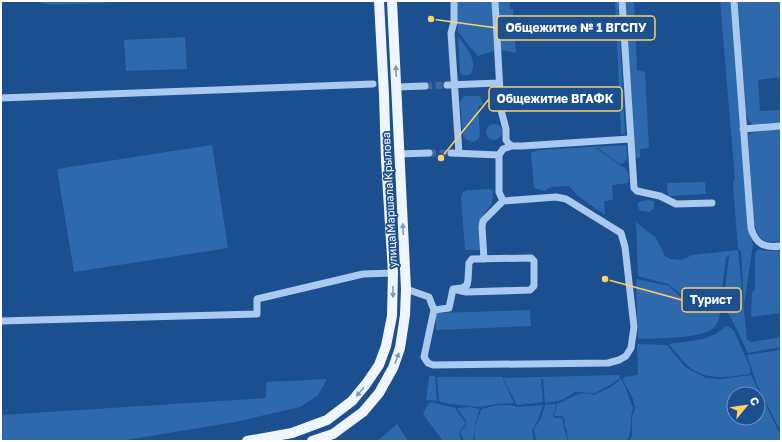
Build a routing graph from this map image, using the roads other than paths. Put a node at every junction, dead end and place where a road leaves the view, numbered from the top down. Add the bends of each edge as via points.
1 (379, 1) edge
2 (392, 1) edge
3 (454, 1) edge
4 (495, 1) edge
5 (622, 1) edge
6 (734, 1) edge
7 (373, 84) dead end
8 (499, 84) junction
9 (450, 85) junction
10 (425, 86) tunnel mouth
11 (397, 87) junction
12 (1, 98) edge
13 (781, 126) edge
14 (744, 129) junction
15 (630, 139) junction
16 (512, 146) junction
17 (429, 153) tunnel mouth
18 (451, 153) tunnel mouth
19 (459, 153) junction
20 (499, 154) junction
21 (400, 156) junction
22 (386, 160) junction
23 (503, 202) junction
24 (712, 203) dead end
25 (781, 246) edge
26 (484, 258) junction
27 (393, 273) junction
28 (406, 289) junction
29 (453, 289) junction
30 (434, 310) junction
31 (1, 321) edge
32 (247, 441) edge
33 (312, 441) edge

1 - 22 main road, улица Маршала Крылова
11 -> 2 main road, улица Маршала Крылова
3 - 9 street
4 - 8 street
5 - 15 street
6 - 14 street
7 - 12 street
8 - 9 street
8 - 16 street via 506,140
9 - 19 street
10 - 11 street
11 - 21 main road, улица Маршала Крылова
13 - 14 street
14 - 25 street via 752,233 763,245
15 - 16 street
15 - 24 street via 633,186 637,191 660,196 676,204
16 - 20 street via 503,149
17 - 21 street
18 - 19 street
19 - 20 street
20 - 23 street via 499,192
21 - 22 street via 396,167 393,168
28 -> 21 main road, улица Маршала Крылова
22 - 27 main road, улица Маршала Крылова
23 - 26 street via 483,221
23 - 30 street via 556,197 566,199 621,233 628,265 634,320 631,348 626,356 608,363 433,365 424,357
26 - 29 street via 472,259 469,263 467,285
26 - 29 street via 531,258 534,262 533,289 466,292
27 - 31 street via 363,274 257,300 257,314
27 -> 32 main road, улица Маршала Крылова via 392,316 386,346 379,365 352,401 327,420 292,433
28 - 30 street via 429,297
33 -> 28 main road, улица Маршала Крылова via 333,434 363,412 379,393 393,368 400,348
29 - 30 street via 449,308

